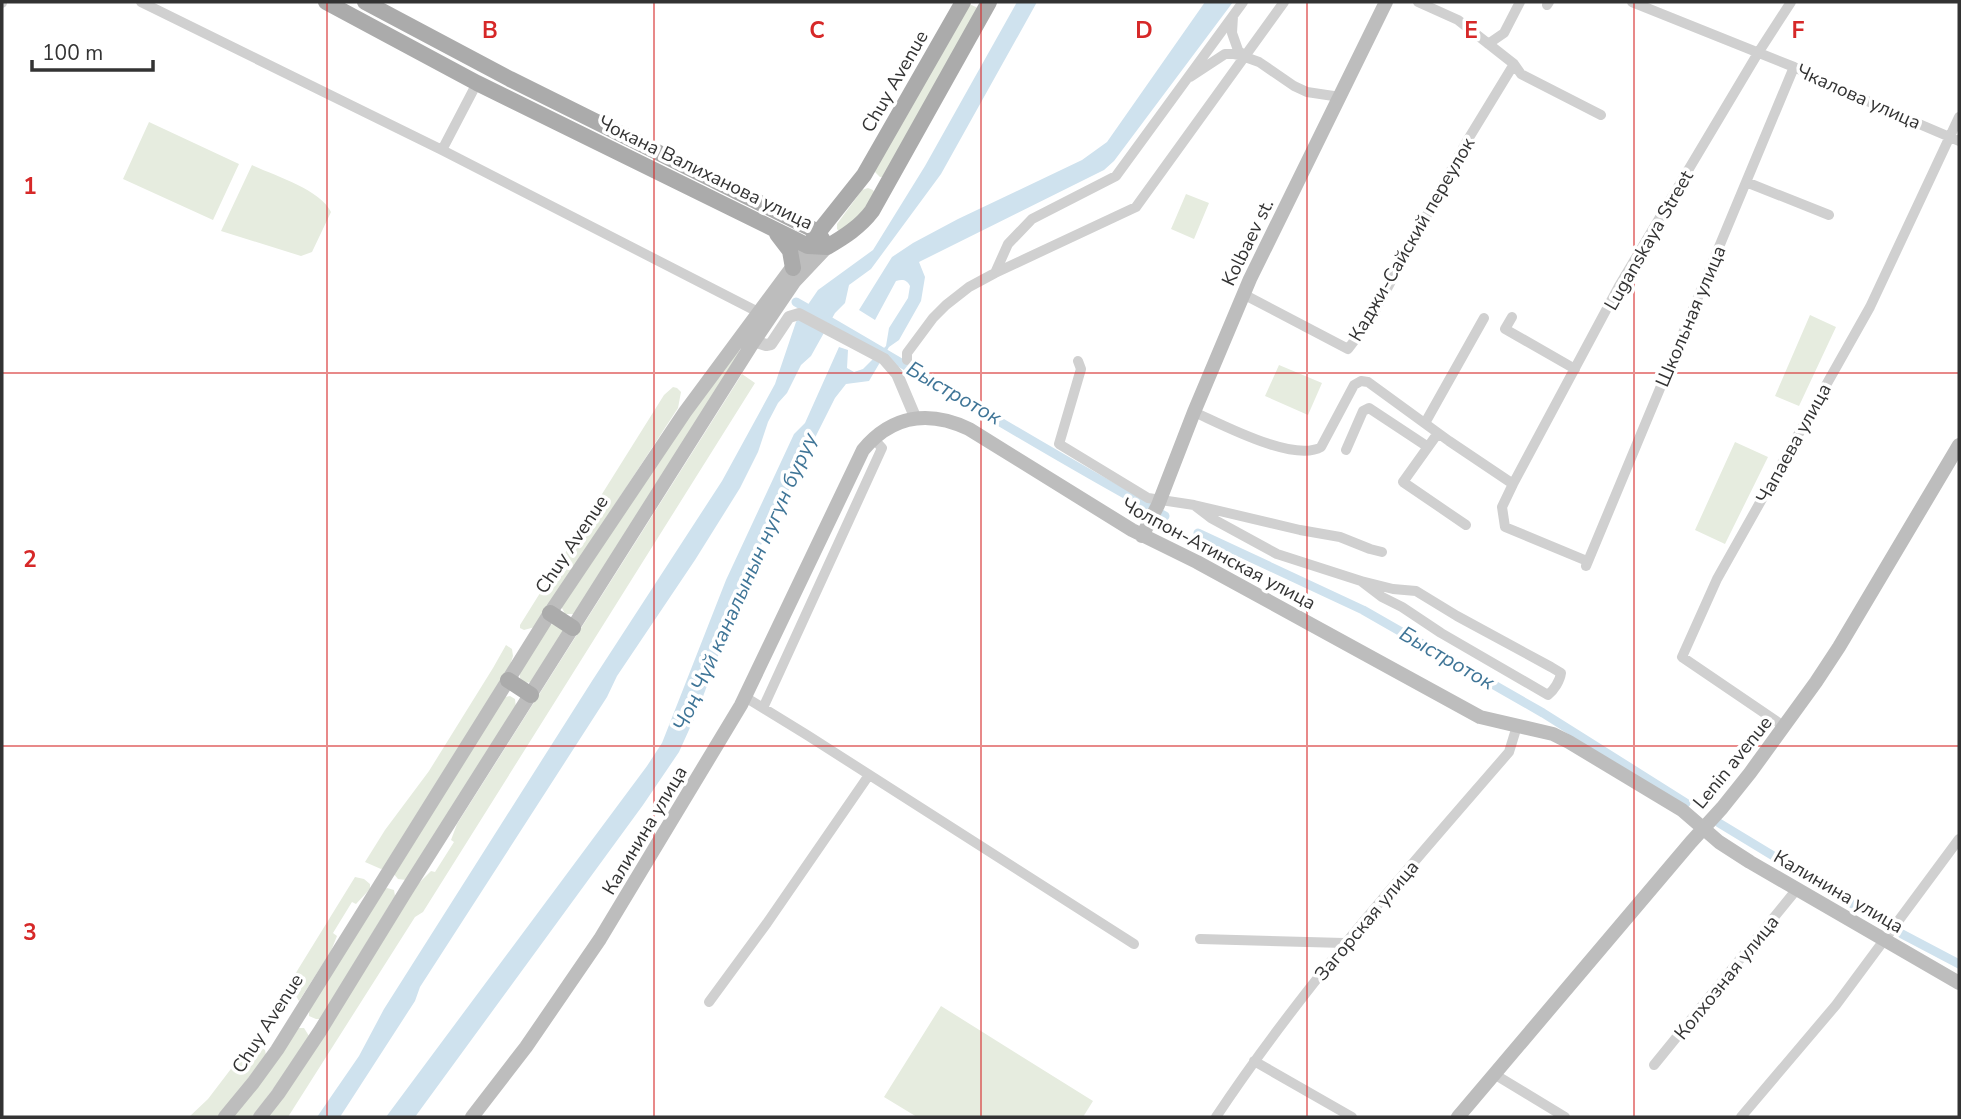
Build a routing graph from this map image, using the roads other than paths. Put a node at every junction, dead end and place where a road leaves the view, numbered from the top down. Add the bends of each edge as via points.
1 (142, 2) edge
2 (326, 2) edge
3 (365, 2) edge
4 (963, 2) edge
5 (989, 2) edge
6 (1243, 2) edge
7 (1284, 2) edge
8 (1386, 2) edge
9 (1418, 2) edge
10 (1520, 2) edge
11 (1632, 2) edge
12 (1791, 2) edge
13 (1233, 15) junction
14 (1488, 44) junction
15 (1758, 53) junction
16 (1245, 57) junction
17 (1514, 64) junction
18 (1794, 67) junction
19 (1184, 82) junction
20 (477, 83) junction
21 (1340, 97) junction
22 (1601, 115) dead end
23 (1959, 117) edge
24 (1954, 139) edge
25 (442, 150) junction
26 (864, 175) junction
27 (1746, 182) junction
28 (886, 187) junction
29 (836, 211) junction
30 (1829, 215) dead end
31 (774, 220) junction
32 (845, 236) junction
33 (813, 239) junction
34 (827, 247) junction
35 (793, 268) junction
36 (995, 273) junction
37 (1243, 294) junction
38 (760, 313) junction
39 (1512, 317) dead end
40 (1484, 318) dead end
41 (754, 341) junction
42 (907, 360) dead end
43 (1077, 362) dead end
44 (1574, 369) junction
45 (1194, 412) junction
46 (916, 419) junction
47 (1425, 423) junction
48 (1438, 433) junction
49 (873, 438) junction
50 (1959, 446) edge
51 (1428, 447) junction
52 (1346, 450) dead end
53 (1513, 484) junction
54 (1159, 503) junction
55 (1194, 505) junction
56 (1466, 525) dead end
57 (1142, 536) junction
58 (1382, 552) dead end
59 (1586, 564) joint
60 (1361, 581) junction
61 (550, 613) junction
62 (573, 628) junction
63 (508, 680) junction
64 (531, 695) junction
65 (745, 697) junction
66 (763, 708) junction
67 (1517, 726) junction
68 (1785, 727) junction
69 (869, 775) junction
70 (1703, 828) junction
71 (1959, 839) edge
72 (383, 877) junction
73 (1797, 889) junction
74 (406, 891) junction
75 (1200, 939) dead end
76 (1884, 940) junction
77 (1344, 943) junction
78 (1134, 944) dead end
79 (1959, 983) edge
80 (709, 1002) dead end
81 (300, 1013) junction
82 (320, 1031) junction
83 (1254, 1061) junction
84 (1654, 1065) dead end
85 (1500, 1077) junction
86 (225, 1117) edge
87 (260, 1117) edge
88 (472, 1117) edge
89 (1216, 1117) edge
90 (1352, 1117) edge
91 (1458, 1117) edge
92 (1565, 1117) edge
93 (1741, 1117) edge

1 - 25 street
2 - 20 main road, Чокана Валиханова улица
3 - 31 main road, Чокана Валиханова улица
4 - 26 main road, Chuy Avenue
5 - 28 main road
6 - 13 street
7 - 16 street
8 - 21 main road, Kolbaev st.
9 - 14 street via 1458,20
10 - 14 street via 1504,33
11 - 15 street
12 - 15 street, Luganskaya Street
13 - 16 street via 1232,33
13 - 19 street
14 - 17 street
15 - 18 street, Чкалова улица
15 - 44 street, Luganskaya Street
16 - 19 street via 1225,54
16 - 21 street via 1307,92
16 - 36 street via 1136,207
17 - 22 street via 1521,74
17 - 37 street, Каджи-Сайский переулок via 1370,320 1348,349
18 - 24 street, Чкалова улица
18 - 27 street, Школьная улица
19 - 36 street via 1116,176 1032,219 1008,244
20 - 25 street
20 - 31 main road, Чокана Валиханова улица
21 - 37 main road, Kolbaev st.
23 - 24 street, Чапаева улица
24 - 68 street, Чапаева улица via 1870,307 1717,579 1682,657
25 - 38 street
26 - 28 main road
26 - 29 main road, Chuy Avenue
27 - 30 street
27 - 59 street, Школьная улица
28 - 32 main road via 864,222
29 - 31 main road via 814,218
29 - 32 main road via 833,231
29 - 33 main road, Chuy Avenue
31 - 33 main road, Чокана Валиханова улица
31 - 35 main road
32 - 34 main road
33 - 34 main road, Чокана Валиханова улица
33 - 35 main road, Chuy Avenue
34 - 41 main road via 794,282
35 - 38 main road, Chuy Avenue
36 - 42 street via 969,287 940,312 907,353
37 - 45 main road, Kolbaev st.
38 - 61 main road, Chuy Avenue via 685,412
39 - 44 street via 1505,329
40 - 47 street
41 - 46 street via 771,344 789,317 799,314 884,359 897,374
41 - 62 main road
43 - 54 street via 1081,369 1059,444
44 - 53 street, Luganskaya Street
45 - 47 street via 1271,445 1314,451 1321,447 1354,385 1361,381
45 - 54 main road, Kolbaev st.
46 - 49 main road, Калинина улица via 893,424
46 - 57 main road, Чолпон-Атинская улица via 945,420 970,429
47 - 48 street
48 - 51 street
48 - 53 street
49 - 65 main road, Калинина улица via 856,463
49 - 66 street via 882,448
50 - 68 main road, Lenin avenue via 1839,647
51 - 52 street via 1368,408
51 - 56 street via 1403,482
53 - 59 street, Luganskaya Street via 1502,507 1505,527
54 - 55 street
54 - 57 main road, Kolbaev st.
55 - 58 street via 1340,537
55 - 60 street via 1277,554
57 - 67 main road, Чолпон-Атинская улица via 1480,718
60 - 60 street via 1416,591 1561,677 1548,695
61 - 62 main road
61 - 63 main road, Chuy Avenue
62 - 64 main road
63 - 64 main road
63 - 72 main road, Chuy Avenue
64 - 74 main road
65 - 66 street
65 - 88 main road, Калинина улица via 600,939
66 - 69 street
67 - 70 main road, Чолпон-Атинская улица via 1569,742 1682,810
67 - 77 street, Загорская улица via 1509,752
68 - 70 main road, Lenin avenue
69 - 78 street
69 - 80 street
70 - 73 main road, Калинина улица
70 - 85 main road, Lenin avenue
71 - 76 street
72 - 74 main road
72 - 81 main road, Chuy Avenue
73 - 76 main road, Калинина улица
73 - 84 street, Колхозная улица
74 - 82 main road
75 - 77 street
76 - 79 main road, Калинина улица
76 - 93 street via 1836,1005
77 - 83 street, Загорская улица
81 - 82 main road
81 - 86 main road, Chuy Avenue
82 - 87 main road
83 - 89 street, Загорская улица
83 - 90 street
85 - 91 main road, Lenin avenue
85 - 92 street

